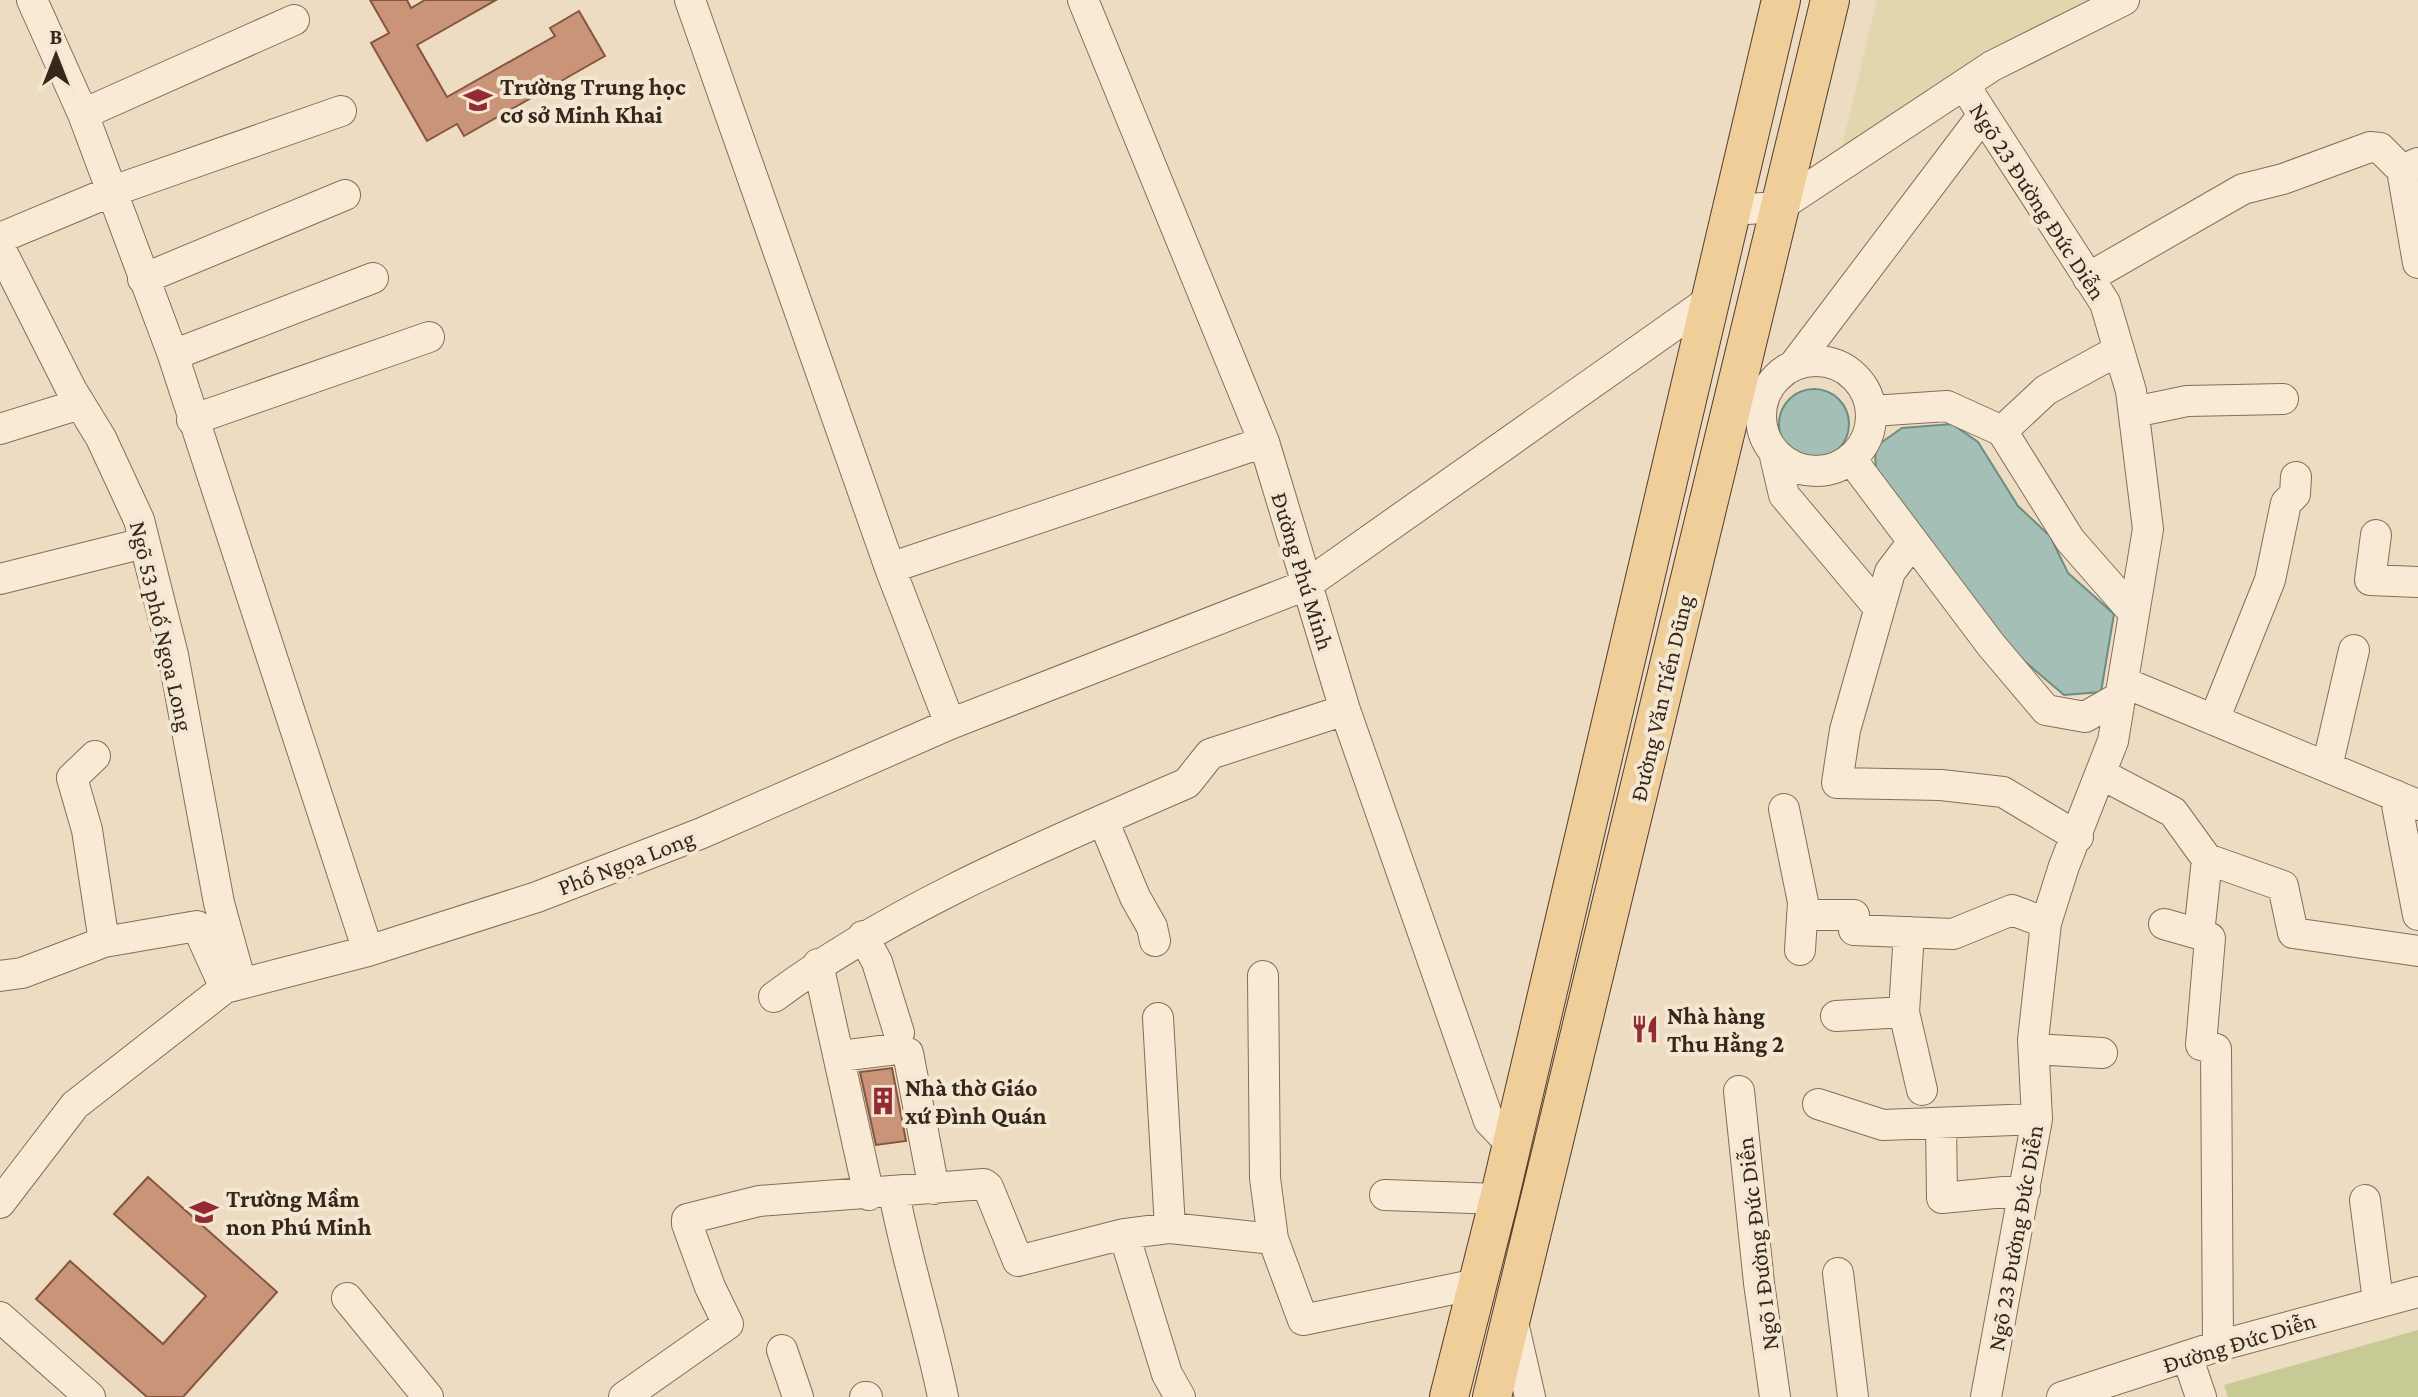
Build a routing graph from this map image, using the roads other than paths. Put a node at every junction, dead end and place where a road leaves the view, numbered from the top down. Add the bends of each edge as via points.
1 (32, 0) edge
2 (690, 0) edge
3 (1083, 0) edge
4 (1781, 0) edge
5 (1830, 0) edge
6 (2124, 0) edge
7 (294, 20) dead end
8 (1964, 85) junction
9 (341, 111) dead end
10 (83, 114) junction
11 (1983, 115) junction
12 (2410, 166) edge
13 (110, 192) junction
14 (345, 195) dead end
15 (1779, 207) junction
16 (1731, 210) junction
17 (0, 238) edge
18 (0, 248) edge
19 (2418, 263) edge
20 (373, 278) dead end
21 (2088, 278) junction
22 (143, 279) junction
23 (1710, 300) junction
24 (429, 337) dead end
25 (2119, 350) junction
26 (173, 355) junction
27 (1741, 362) junction
28 (1794, 365) junction
29 (1766, 391) junction
30 (2283, 399) dead end
31 (80, 404) junction
32 (1872, 411) junction
33 (2134, 412) junction
34 (192, 420) junction
35 (0, 429) edge
36 (2002, 431) junction
37 (1264, 442) junction
38 (1774, 452) junction
39 (1851, 459) junction
40 (2296, 477) dead end
41 (2376, 535) dead end
42 (144, 543) junction
43 (1912, 543) junction
44 (890, 568) junction
45 (0, 579) edge
46 (2418, 582) edge
47 (1306, 585) junction
48 (1879, 608) junction
49 (2134, 613) junction
50 (2354, 650) dead end
51 (2121, 689) junction
52 (1345, 710) junction
53 (2214, 720) junction
54 (950, 724) junction
55 (95, 756) dead end
56 (2327, 767) junction
57 (2101, 774) junction
58 (2406, 800) edge
59 (1784, 809) dead end
60 (1103, 820) junction
61 (2078, 837) junction
62 (2207, 859) junction
63 (1802, 915) junction
64 (2418, 915) edge
65 (2046, 923) junction
66 (2164, 924) dead end
67 (1909, 932) junction
68 (2199, 934) junction
69 (863, 936) junction
70 (1155, 941) dead end
71 (104, 942) junction
72 (1800, 950) dead end
73 (368, 951) junction
74 (2418, 951) edge
75 (818, 964) junction
76 (0, 976) edge
77 (1263, 976) dead end
78 (233, 985) junction
79 (774, 997) dead end
80 (1904, 1012) junction
81 (1836, 1016) dead end
82 (1158, 1018) dead end
83 (899, 1033) dead end
84 (2034, 1049) junction
85 (2102, 1053) dead end
86 (840, 1056) junction
87 (1922, 1090) dead end
88 (1739, 1091) dead end
89 (1818, 1104) dead end
90 (2037, 1119) junction
91 (1941, 1123) junction
92 (1511, 1144) junction
93 (934, 1189) junction
94 (2025, 1190) junction
95 (881, 1194) junction
96 (1385, 1195) dead end
97 (1499, 1199) junction
98 (2365, 1200) dead end
99 (0, 1203) edge
100 (1170, 1228) junction
101 (1124, 1234) junction
102 (1273, 1239) junction
103 (1838, 1273) dead end
104 (1477, 1284) junction
105 (2418, 1292) edge
106 (347, 1298) dead end
107 (2378, 1301) junction
108 (1512, 1316) junction
109 (0, 1317) edge
110 (2218, 1346) junction
111 (782, 1350) dead end
112 (2187, 1356) junction
113 (90, 1397) edge
114 (428, 1397) edge
115 (624, 1397) edge
116 (798, 1397) edge
117 (943, 1397) edge
118 (1180, 1397) edge
119 (1449, 1397) edge
120 (1492, 1397) edge
121 (1530, 1397) edge
122 (1775, 1397) edge
123 (1853, 1397) edge
124 (1986, 1397) edge
125 (2062, 1397) edge
126 (2201, 1397) edge

1 - 10 street
2 - 44 street
3 - 37 street, Đường Phú Minh
4 - 16 main road, Đường Văn Tiến Dũng
5 - 15 main road, Đường Văn Tiến Dũng
6 - 8 street
7 - 10 street
8 - 11 street, Ngõ 23 Đường Đức Diễn
8 - 15 street
9 - 13 street
10 - 13 street
11 - 21 street, Ngõ 23 Đường Đức Diễn
11 - 28 street
12 - 19 street
12 - 21 street via 2370,147 2243,189
13 - 17 street
13 - 22 street
14 - 22 street
15 - 16 street
15 - 27 main road, Đường Văn Tiến Dũng
16 - 23 main road, Đường Văn Tiến Dũng
18 - 31 street, Ngõ 53 phố Ngọa Long
20 - 26 street
21 - 25 street, Ngõ 23 Đường Đức Diễn via 2105,303
22 - 26 street
23 - 47 street, Phố Ngọa Long
23 - 92 main road, Đường Văn Tiến Dũng
24 - 34 street
25 - 33 street, Ngõ 23 Đường Đức Diễn
25 - 36 street via 2046,390
26 - 34 street
27 - 29 street
27 - 108 main road, Đường Văn Tiến Dũng
28 - 29 street
28 - 32 street via 1819,360 1844,368 1863,386
29 - 38 street via 1763,433
30 - 33 street via 2187,401
31 - 35 street
31 - 42 street, Ngõ 53 phố Ngọa Long via 139,520
32 - 36 street via 1947,406
32 - 39 street via 1871,429
33 - 49 street, Ngõ 23 Đường Đức Diễn via 2148,529
34 - 73 street
36 - 49 street via 2070,540
37 - 44 street
37 - 47 street, Đường Phú Minh
38 - 39 street via 1811,471 1832,469
38 - 48 street via 1784,495
39 - 43 street
40 - 53 street via 2270,580
41 - 46 street via 2370,580
42 - 45 street
42 - 78 street, Ngõ 53 phố Ngọa Long via 173,655
43 - 48 street via 1890,572
43 - 51 street via 2046,710 2085,717
44 - 54 street
47 - 52 street, Đường Phú Minh
47 - 54 street, Phố Ngọa Long
48 - 61 street via 1845,730 1837,783 2003,792
49 - 51 street, Ngõ 23 Đường Đức Diễn
50 - 56 street
51 - 53 street
51 - 57 street, Ngõ 23 Đường Đức Diễn via 2113,741
52 - 60 street via 1210,754 1187,783
52 - 92 street, Đường Phú Minh via 1489,1121
53 - 56 street
54 - 73 street, Phố Ngọa Long via 565,886
55 - 71 street via 72,778 87,830
56 - 58 street
57 - 61 street, Ngõ 23 Đường Đức Diễn
57 - 62 street via 2173,812
58 - 64 street
59 - 63 street
60 - 69 street
60 - 70 street
61 - 65 street, Ngõ 23 Đường Đức Diễn
62 - 68 street
62 - 74 street via 2283,886 2293,933
63 - 67 street via 1854,915 1854,930
63 - 72 street
65 - 67 street via 2012,910 1953,934
65 - 84 street, Ngõ 23 Đường Đức Diễn
66 - 68 street
67 - 80 street
68 - 110 street via 2210,938 2201,1045 2216,1049
69 - 75 street
69 - 83 street via 877,962
71 - 76 street
71 - 78 street via 197,926
73 - 78 street, Phố Ngọa Long
75 - 79 street
75 - 86 street
77 - 102 street via 1262,1139
78 - 99 street, Phố Ngọa Long via 75,1105
80 - 81 street
80 - 87 street
82 - 100 street
84 - 85 street
84 - 90 street, Ngõ 23 Đường Đức Diễn
86 - 93 street via 897,1049 911,1056
86 - 95 street
88 - 122 street, Ngõ 1 Đường Đức Diễn
89 - 91 street via 1883,1125
90 - 91 street
90 - 94 street, Ngõ 23 Đường Đức Diễn
91 - 94 street via 1942,1198
92 - 97 main road, Đường Văn Tiến Dũng
93 - 95 street
93 - 101 street via 988,1187 1018,1261
94 - 124 street, Ngõ 23 Đường Đức Diễn
95 - 115 street via 759,1201 687,1219 728,1324
95 - 117 street via 931,1339
96 - 97 street
97 - 104 main road, Đường Văn Tiến Dũng
98 - 107 street
100 - 101 street
100 - 102 street
101 - 118 street via 1167,1374
102 - 104 street via 1303,1320
103 - 123 street
104 - 119 main road, Đường Văn Tiến Dũng
105 - 107 street, Đường Đức Diễn
106 - 114 street
107 - 110 street, Đường Đức Diễn
108 - 120 main road, Đường Văn Tiến Dũng
108 - 121 street
109 - 113 street
110 - 112 street, Đường Đức Diễn
111 - 116 street
112 - 125 street, Đường Đức Diễn
112 - 126 street

